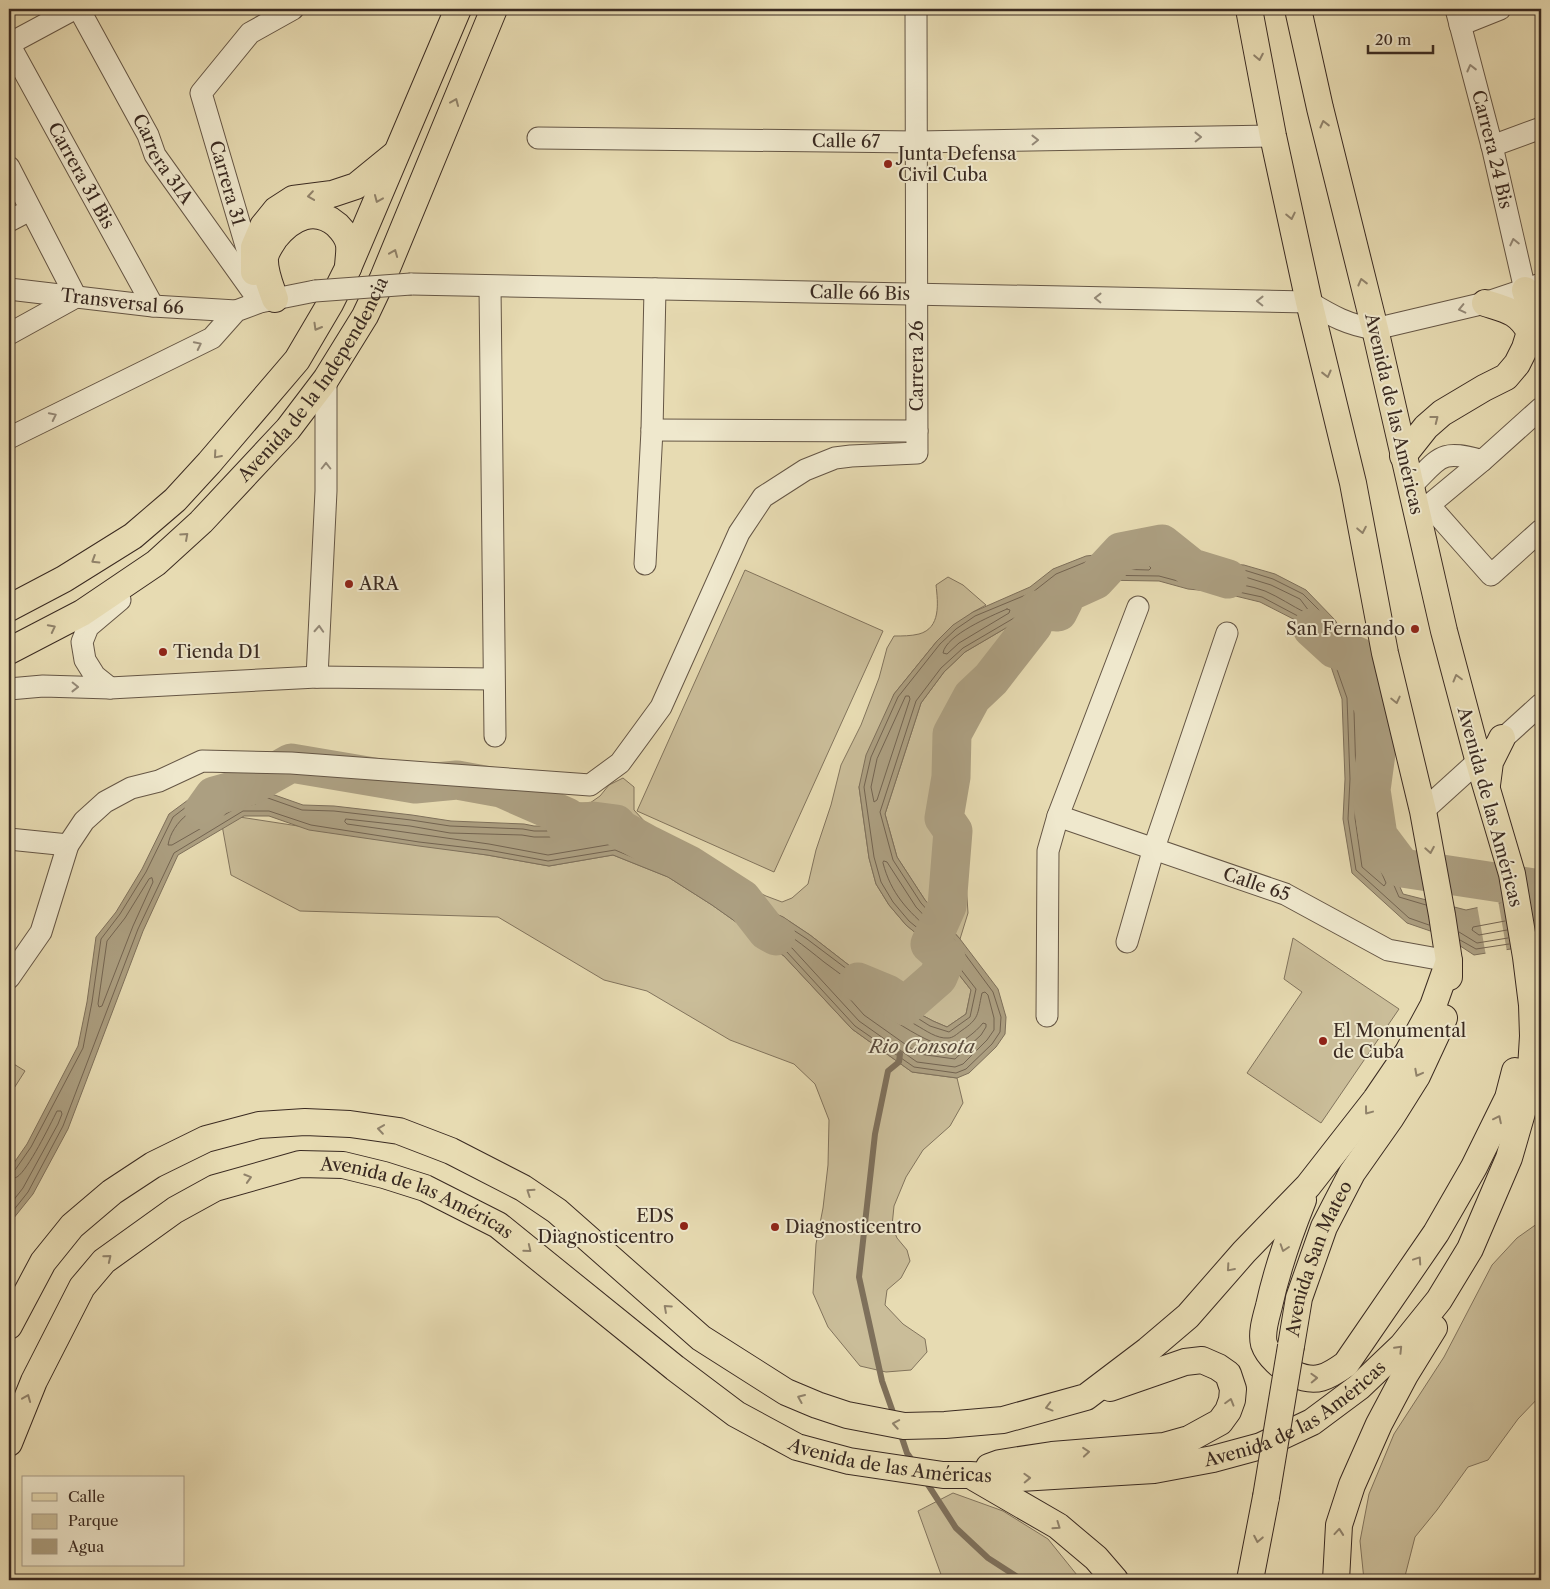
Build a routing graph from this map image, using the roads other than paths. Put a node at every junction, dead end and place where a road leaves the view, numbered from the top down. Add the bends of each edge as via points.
1 (74, 9) edge
2 (79, 9) edge
3 (293, 9) edge
4 (458, 9) edge
5 (494, 9) edge
6 (916, 9) edge
7 (1249, 9) edge
8 (1298, 9) edge
9 (1500, 9) edge
10 (1458, 17) edge
11 (9, 44) edge
12 (1541, 128) edge
13 (1273, 136) junction
14 (538, 138) dead end
15 (917, 142) junction
16 (1492, 146) junction
17 (398, 152) junction
18 (9, 167) edge
19 (30, 210) junction
20 (9, 221) edge
21 (348, 268) junction
22 (254, 272) junction
23 (490, 287) junction
24 (1533, 287) edge
25 (655, 289) junction
26 (9, 290) edge
27 (916, 295) junction
28 (76, 297) junction
29 (268, 301) junction
30 (1309, 302) junction
31 (1485, 303) junction
32 (154, 306) junction
33 (236, 311) junction
34 (1375, 329) junction
35 (1530, 332) junction
36 (9, 334) edge
37 (326, 379) junction
38 (1541, 408) edge
39 (652, 430) junction
40 (917, 432) junction
41 (9, 438) edge
42 (1403, 456) junction
43 (1482, 460) junction
44 (1411, 486) junction
45 (1541, 530) edge
46 (156, 563) junction
47 (645, 564) dead end
48 (1138, 607) dead end
49 (9, 608) edge
50 (1227, 633) dead end
51 (9, 650) edge
52 (317, 677) junction
53 (493, 679) junction
54 (43, 686) junction
55 (110, 688) junction
56 (9, 689) edge
57 (9, 702) edge
58 (1541, 704) edge
59 (1469, 725) junction
60 (495, 736) dead end
61 (1502, 738) junction
62 (1478, 759) junction
63 (1487, 788) junction
64 (1423, 811) junction
65 (1058, 816) junction
66 (9, 839) edge
67 (68, 845) junction
68 (1154, 848) junction
69 (1127, 942) dead end
70 (1448, 961) junction
71 (9, 978) edge
72 (1532, 1005) junction
73 (1048, 1016) dead end
74 (1530, 1085) junction
75 (1308, 1186) junction
76 (9, 1326) edge
77 (1086, 1397) junction
78 (9, 1443) edge
79 (970, 1475) junction
80 (1115, 1580) edge
81 (1250, 1580) edge
82 (1336, 1580) edge

1 - 11 street
2 - 29 street, Carrera 31A via 148,135 155,154
3 - 22 street, Carrera 31 via 250,33 201,93
4 - 17 main road, Avenida de la Independencia
37 -> 5 main road, Avenida de la Independencia via 365,316 383,278
6 - 15 street, Carrera 26
7 -> 13 main road, Avenida de las Américas
34 -> 8 main road, Avenida de las Américas
9 - 10 street
16 -> 10 street, Carrera 24 Bis
11 - 32 street, Carrera 31 Bis
12 - 16 street
15 -> 13 street, Calle 67
13 -> 30 main road, Avenida de las Américas
14 - 15 street, Calle 67
15 - 27 street, Carrera 26
24 -> 16 street, Carrera 24 Bis
17 -> 21 main road, Avenida de la Independencia
17 -> 22 main road via 356,186 332,194 293,199 276,210 263,226 254,247
18 - 19 street
19 - 20 street
19 - 28 street
21 - 29 main road via 349,244 342,229 330,219 318,215 300,218 284,228 268,248 265,258
21 -> 49 main road, Avenida de la Independencia via 297,360 175,500 133,536 64,579
22 - 29 street, Carrera 31
23 - 25 street, Calle 66 Bis
23 - 29 street, Calle 66 Bis, bridge via 411,284 315,291
23 - 53 street
24 - 31 street
24 - 35 main road
25 - 27 street, Calle 66 Bis
25 - 39 street
26 - 28 street, Transversal 66
30 -> 27 street, Calle 66 Bis
27 - 40 street, Carrera 26
28 - 32 street, Transversal 66
28 - 36 street
29 - 33 street, Calle 66 Bis
30 - 34 street via 1338,319
30 -> 64 main road, Avenida de las Américas via 1352,482 1385,652
31 -> 34 street
31 - 35 main road via 1510,311 1522,319
32 - 33 street, Transversal 66
41 -> 33 street via 212,338
34 - 42 main road, Avenida de las Américas
42 -> 35 main road via 1426,427 1442,414 1506,377 1517,364
46 -> 37 main road, Avenida de la Independencia via 236,486 288,429
52 -> 37 street via 326,491
38 - 43 street
39 - 40 street
39 - 47 street
40 - 67 street, Carrera 26 via 917,452 851,456 827,461 805,470 763,497 739,533 662,707 620,764 590,785 291,763 202,761 159,781 131,788 105,802 84,821
42 - 44 main road, Avenida de las Américas
43 - 44 street via 1460,454 1441,457
43 - 45 street via 1429,506 1491,575
59 -> 44 main road, Avenida de las Américas
51 -> 46 main road, Avenida de la Independencia via 82,613
46 - 55 street via 130,592 88,627 82,642 85,660 95,676
48 - 65 street
50 - 68 street
52 - 53 street
52 - 55 street
53 - 60 street
54 -> 55 street
54 - 56 street
54 - 57 street
58 - 61 street
59 - 61 main road via 1482,739
59 - 62 main road, Avenida de las Américas
61 - 62 street
61 - 63 main road via 1490,762
62 - 63 main road, Avenida de las Américas
62 - 64 street
63 - 72 main road, Avenida de las Américas via 1512,874
64 -> 70 main road, Avenida de las Américas
65 - 68 street, Calle 65
65 - 73 street via 1048,851
66 - 67 street
67 - 71 street via 41,932
68 - 69 street
68 - 70 street, Calle 65 via 1285,894 1388,950
70 -> 75 main road, Avenida de las Américas via 1432,1006 1408,1052
70 -> 81 main road, Avenida San Mateo, bridge via 1449,1001 1443,1022 1417,1076 1352,1173 1324,1227 1299,1298
72 - 74 main road, Avenida de las Américas via 1534,1036
75 -> 72 main road via 1278,1266 1265,1323 1264,1344 1272,1357 1291,1373 1318,1379 1330,1376 1346,1364 1436,1233 1474,1167 1508,1098
79 -> 74 main road, Avenida de las Américas via 1020,1478 1154,1470 1261,1446 1312,1422 1359,1387 1402,1346 1439,1300 1470,1249 1494,1195 1509,1158
82 -> 74 main road via 1339,1525 1352,1485 1378,1424 1491,1236 1516,1173
75 -> 77 main road, Avenida de las Américas via 1188,1316
77 -> 76 main road, Avenida de las Américas via 1003,1420 945,1426 904,1426 847,1415 817,1405 786,1392 700,1338 557,1211 523,1188 451,1151 399,1131 350,1124 259,1125 206,1139 153,1164 112,1192 72,1226 43,1262
79 -> 77 main road via 1000,1463 1052,1455 1164,1446 1189,1439 1220,1422 1228,1411 1233,1389 1228,1374 1202,1360 1185,1362
78 -> 79 main road, Avenida de las Américas via 34,1381 82,1287 104,1261 175,1210 215,1188 300,1164 343,1165 425,1188 498,1225 736,1414 797,1446 849,1462 943,1475
79 -> 80 main road via 1058,1526 1096,1558

